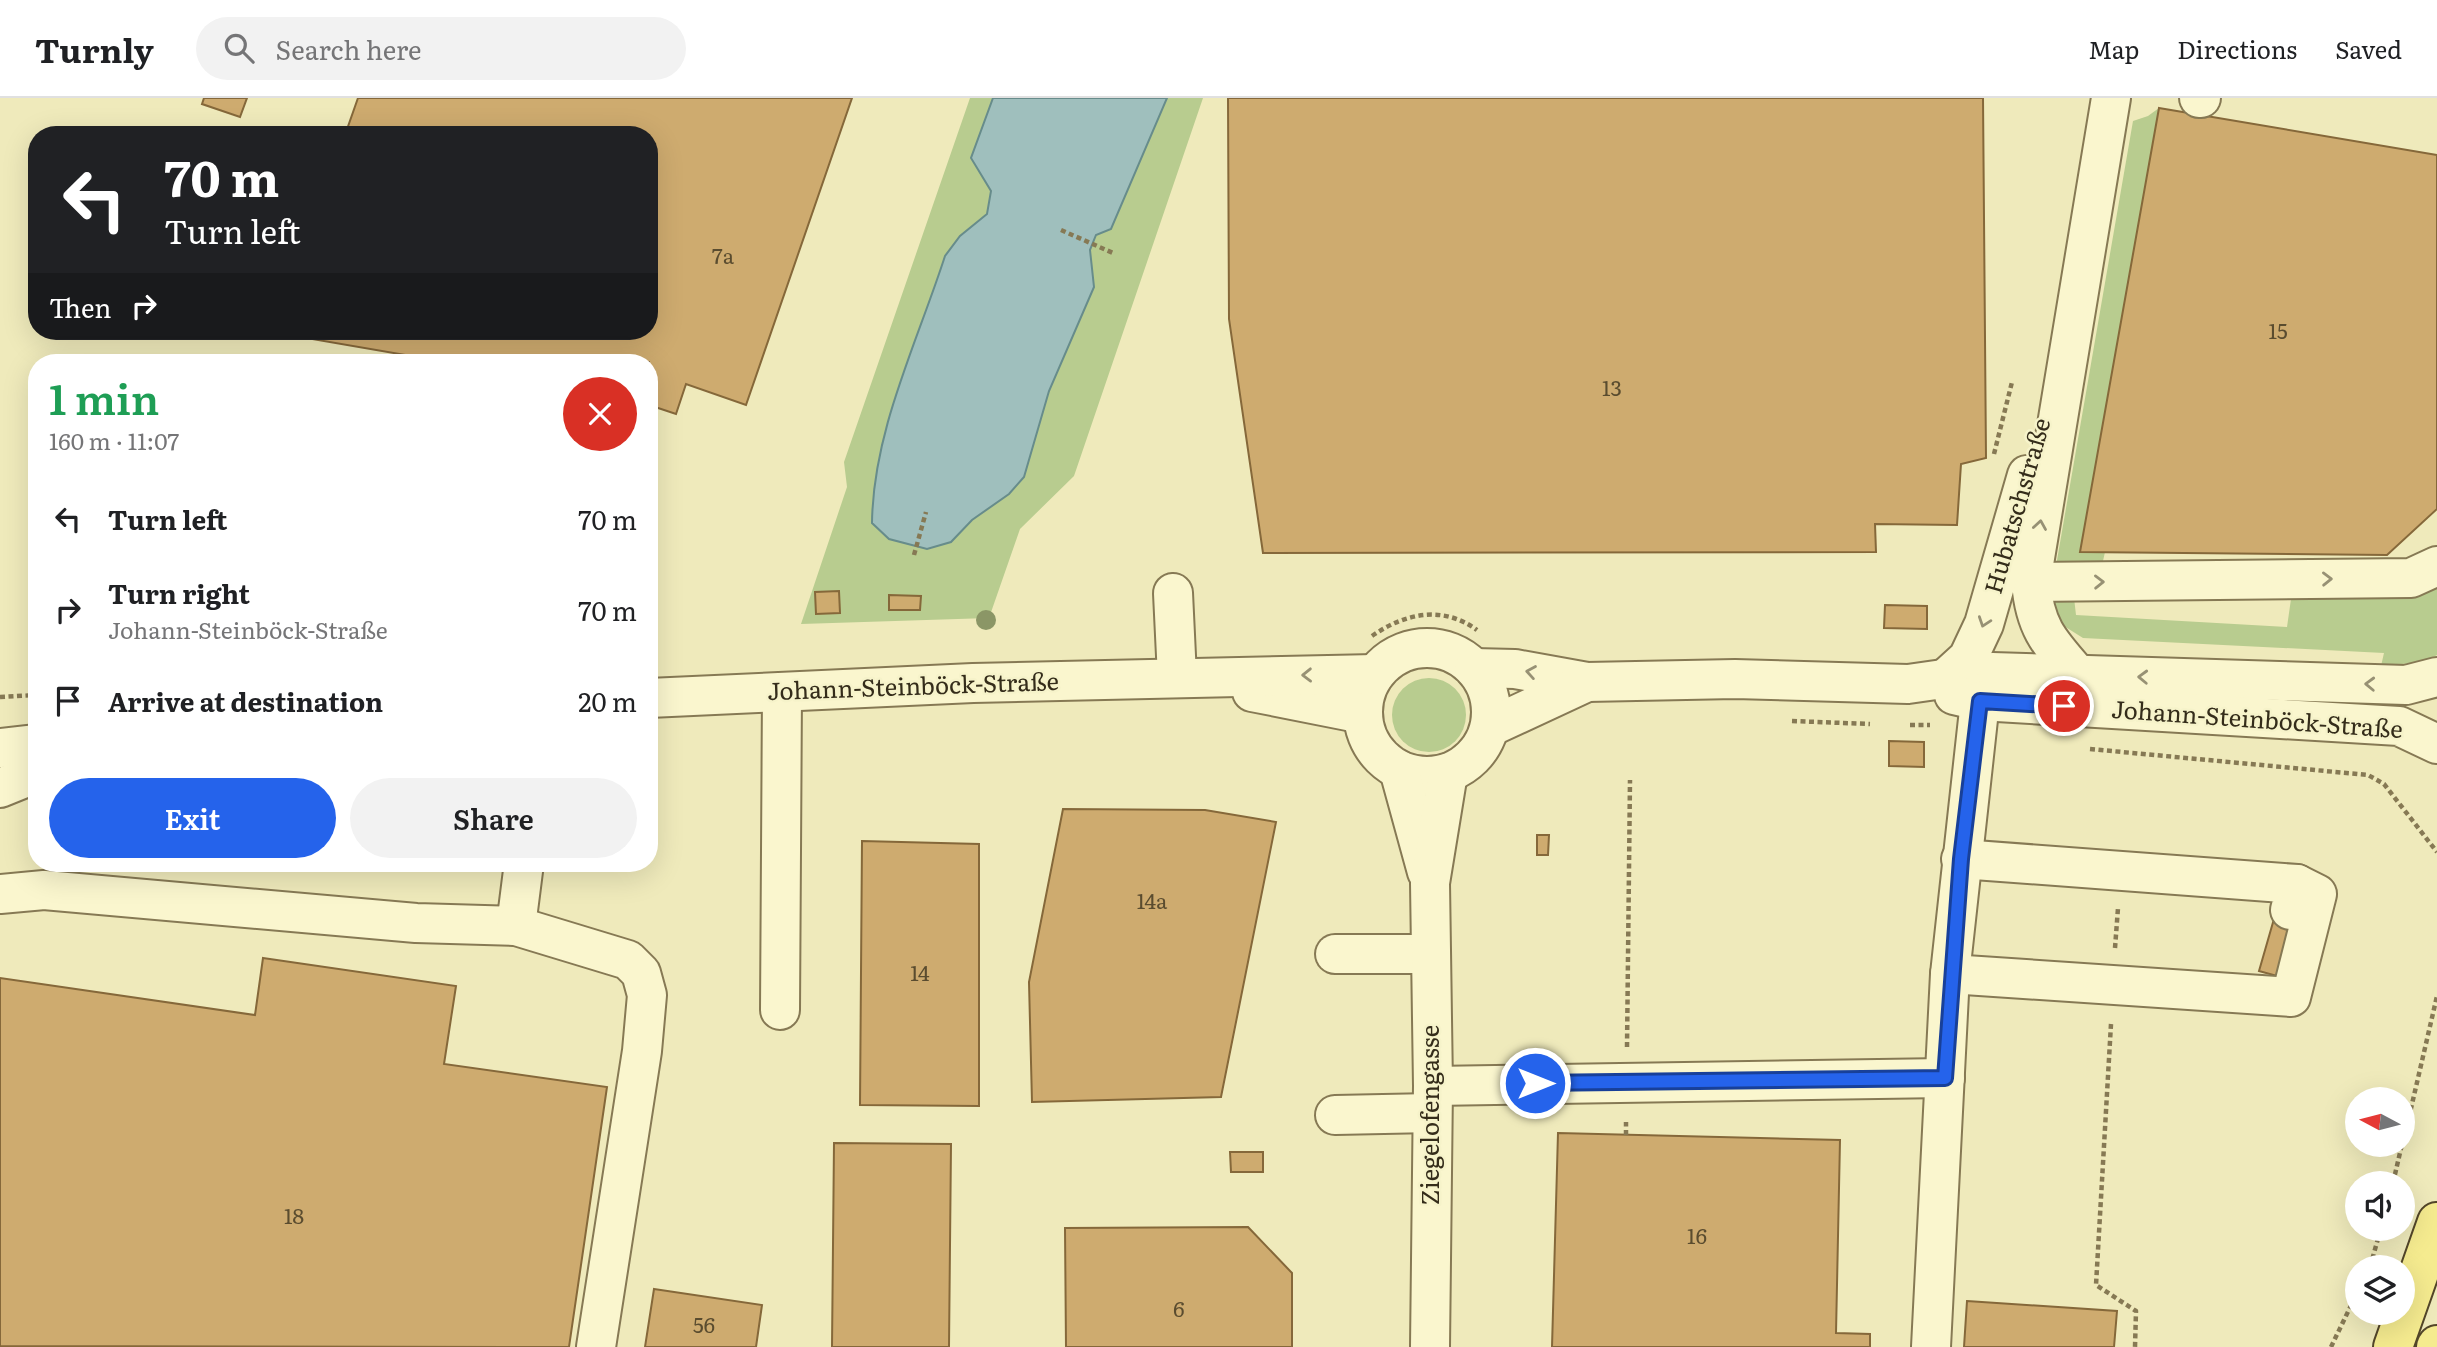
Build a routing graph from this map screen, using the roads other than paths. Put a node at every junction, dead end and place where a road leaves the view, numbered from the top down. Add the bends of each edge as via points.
1 (2111, 98) edge
2 (2072, 322) junction
3 (2437, 566) edge
4 (2031, 582) junction
5 (1173, 593) dead end
6 (1474, 668) junction
7 (1376, 674) junction
8 (2078, 675) junction
9 (1177, 677) junction
10 (2437, 677) edge
11 (1945, 679) junction
12 (1587, 682) junction
13 (1908, 684) junction
14 (782, 692) junction
15 (658, 698) edge
16 (1980, 701) junction
17 (1363, 714) junction
18 (1490, 727) junction
19 (2437, 744) edge
20 (28, 745) edge
21 (0, 747) edge
22 (1399, 770) junction
23 (1448, 774) junction
24 (28, 777) edge
25 (0, 788) edge
26 (1961, 859) junction
27 (523, 872) edge
28 (1430, 883) junction
29 (0, 894) edge
30 (516, 926) junction
31 (1335, 954) dead end
32 (1431, 954) junction
33 (1950, 974) junction
34 (780, 1010) dead end
35 (1945, 1078) junction
36 (1432, 1100) junction
37 (1335, 1115) dead end
38 (2437, 1222) edge
39 (596, 1347) edge
40 (1430, 1347) edge
41 (1931, 1347) edge
42 (2393, 1347) edge

1 - 2 street, Hubatschstraße
4 -> 2 street, Hubatschstraße
2 -> 11 street, Hubatschstraße via 1984,624 1968,658
4 -> 3 street via 2412,578
4 - 8 street, Hubatschstraße via 2034,613 2050,643
5 - 9 street
6 - 7 street via 1435,648 1412,650 1392,659
12 -> 6 street, Johann-Steinböck-Straße via 1515,669
6 - 18 street via 1486,685
7 -> 9 street, Johann-Steinböck-Straße
7 - 17 street via 1366,693
10 -> 8 street, Johann-Steinböck-Straße via 2406,685
8 - 11 street, Johann-Steinböck-Straße via 1992,672
9 - 14 street, Johann-Steinböck-Straße
9 - 17 street, Johann-Steinböck-Straße
11 - 13 street, Johann-Steinböck-Straße
12 - 13 street, Johann-Steinböck-Straße via 1735,679
12 - 18 street, Johann-Steinböck-Straße
13 - 16 street, Johann-Steinböck-Straße
14 - 15 street, Johann-Steinböck-Straße
14 - 34 street
16 - 19 street, Johann-Steinböck-Straße via 2399,726
16 - 26 street
17 - 22 street via 1368,736 1380,756
18 - 23 street via 1482,747
20 - 21 street
22 - 23 street via 1423,776
22 - 28 street, Ziegelofengasse
23 - 28 street, Ziegelofengasse
24 - 25 street
26 - 33 street
26 - 33 street via 2297,884 2317,894 2291,997
27 - 30 street
28 - 32 street, Ziegelofengasse
29 - 30 street via 44,890 416,923
30 - 39 street via 628,960 641,973 647,996
31 - 32 street
32 - 36 street, Ziegelofengasse
33 - 35 street
35 - 36 street via 1626,1082
35 - 41 street
36 - 37 street
36 - 40 street, Ziegelofengasse
38 - 42 main road

